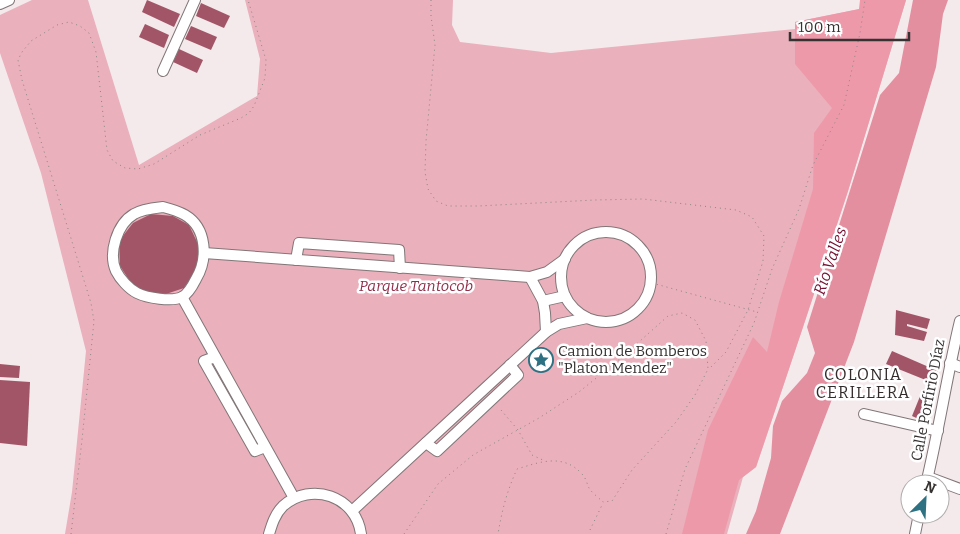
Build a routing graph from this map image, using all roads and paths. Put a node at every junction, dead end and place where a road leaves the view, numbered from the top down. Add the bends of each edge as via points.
1 (9, 0) edge
2 (195, 0) edge
3 (248, 0) edge
4 (431, 0) edge
5 (865, 0) edge
6 (0, 4) edge
7 (164, 71) dead end
8 (204, 253) junction
9 (565, 259) junction
10 (296, 260) junction
11 (400, 268) junction
12 (530, 277) junction
13 (652, 283) junction
14 (565, 296) junction
15 (182, 297) junction
16 (543, 301) junction
17 (748, 310) junction
18 (757, 312) junction
19 (587, 318) junction
20 (960, 321) edge
21 (546, 332) junction
22 (955, 365) edge
23 (708, 369) junction
24 (501, 410) dead end
25 (864, 414) dead end
26 (518, 430) junction
27 (938, 431) junction
28 (546, 462) junction
29 (928, 474) edge
30 (294, 498) junction
31 (603, 502) junction
32 (352, 511) junction
33 (590, 530) dead end
34 (71, 534) edge
35 (269, 534) edge
36 (361, 534) edge
37 (404, 534) edge
38 (498, 534) edge
39 (666, 534) edge

1 - 6 street
2 - 7 street
3 - 34 path via 266,60 265,78 254,106 241,118 200,134 154,164 138,169 125,168 113,161 107,150 96,52 89,33 69,22 57,25 31,41 18,60 94,321
4 - 17 path via 435,45 425,172 428,189 436,201 448,206 478,206 644,200 736,210 752,217 764,236 763,260
5 - 18 path via 844,105 813,165 799,209
8 - 10 street
8 - 15 street via 201,271
8 - 15 street via 203,239 196,226 186,216 163,207 148,209 124,222 114,246 113,259 116,271 125,283 137,293 152,298
9 - 12 street via 547,272
9 - 13 street via 580,240 594,233 610,232 625,236 646,255
9 - 14 street via 561,281
10 - 11 street
10 - 11 street via 299,243 399,250
11 - 12 street
12 - 16 street
13 - 17 path
13 - 19 street via 640,308 628,317 615,322
14 - 16 street
14 - 19 street via 574,309
15 - 30 street
16 - 21 street
17 - 18 path
17 - 23 path via 726,352
18 - 39 path via 685,469
19 - 21 street via 559,324
20 - 22 street, Calle Porfirio Díaz
21 - 32 street
22 - 27 street, Calle Porfirio Díaz
23 - 26 path via 706,341 695,320 682,313 668,316 579,392
23 - 31 path via 676,422 632,470 612,501
24 - 26 path
25 - 27 street
26 - 28 path via 532,455
26 - 37 path via 473,455 438,484
27 - 29 street, Calle Porfirio Díaz
28 - 31 path via 557,460 572,465
28 - 38 path via 516,469 508,488
30 - 32 street via 309,493 326,494 340,500
30 - 35 street via 282,507
31 - 33 path
32 - 36 street

